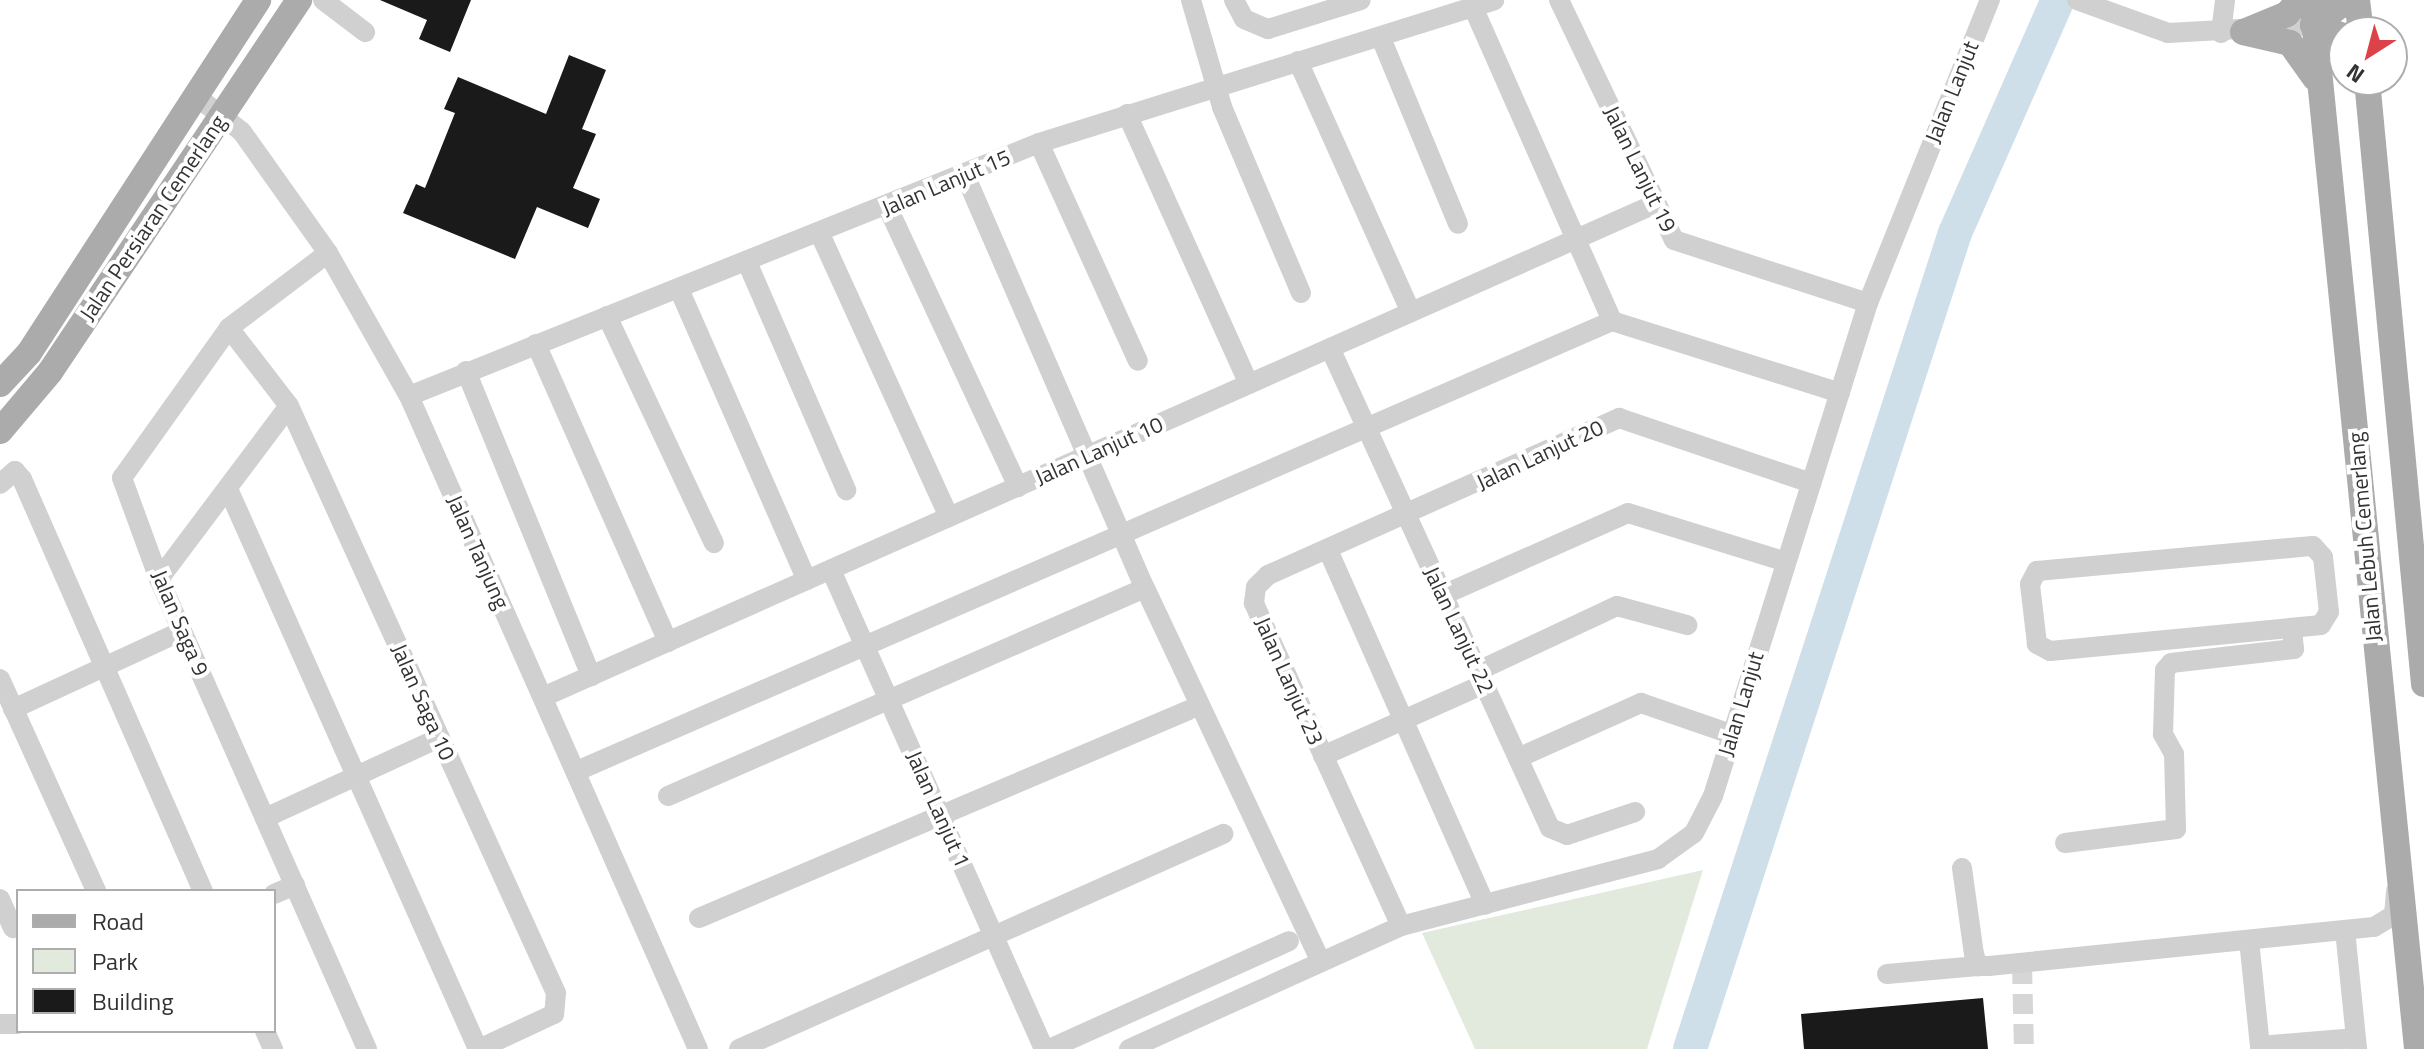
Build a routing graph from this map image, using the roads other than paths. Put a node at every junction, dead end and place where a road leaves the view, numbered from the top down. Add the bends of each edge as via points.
1 (258, 0) edge
2 (299, 0) edge
3 (323, 0) edge
4 (1191, 0) edge
5 (1234, 0) edge
6 (1361, 0) edge
7 (1494, 0) edge
8 (1559, 0) edge
9 (1990, 0) edge
10 (2077, 0) edge
11 (2225, 0) edge
12 (2299, 0) edge
13 (2348, 0) edge
14 (1473, 7) junction
15 (2312, 13) edge
16 (365, 32) dead end
17 (2232, 33) junction
18 (1381, 38) junction
19 (1298, 61) junction
20 (1216, 86) junction
21 (2319, 87) junction
22 (196, 96) junction
23 (2369, 96) edge
24 (223, 113) junction
25 (1127, 114) junction
26 (1039, 143) junction
27 (965, 175) junction
28 (1655, 204) junction
29 (888, 208) junction
30 (1458, 224) dead end
31 (820, 234) junction
32 (1575, 240) junction
33 (328, 253) junction
34 (747, 262) junction
35 (679, 289) junction
36 (1301, 293) dead end
37 (1868, 303) junction
38 (1411, 312) junction
39 (607, 316) junction
40 (1612, 321) junction
41 (229, 328) junction
42 (536, 344) junction
43 (1330, 348) junction
44 (1138, 361) dead end
45 (466, 371) junction
46 (0, 384) edge
47 (1249, 384) junction
48 (1840, 393) junction
49 (409, 396) junction
50 (289, 406) junction
51 (1366, 428) junction
52 (0, 431) edge
53 (1088, 455) junction
54 (1811, 483) junction
55 (0, 484) edge
56 (1018, 487) junction
57 (846, 490) dead end
58 (229, 491) junction
59 (949, 517) junction
60 (1407, 517) junction
61 (1122, 534) junction
62 (2417, 536) edge
63 (714, 543) dead end
64 (1328, 550) junction
65 (1786, 562) junction
66 (831, 570) junction
67 (159, 579) junction
68 (807, 580) junction
69 (1145, 588) junction
70 (1443, 595) junction
71 (1687, 625) dead end
72 (2292, 629) junction
73 (182, 631) junction
74 (668, 642) junction
75 (865, 646) junction
76 (105, 667) junction
77 (591, 676) junction
78 (1481, 677) junction
79 (0, 679) edge
80 (2424, 684) edge
81 (543, 697) junction
82 (888, 699) junction
83 (13, 709) junction
84 (1189, 710) dead end
85 (1405, 719) junction
86 (1731, 734) junction
87 (439, 738) junction
88 (1323, 756) junction
89 (1518, 758) junction
90 (577, 771) junction
91 (355, 777) junction
92 (668, 796) dead end
93 (1635, 812) dead end
94 (941, 816) junction
95 (265, 818) junction
96 (1223, 834) dead end
97 (2065, 843) dead end
98 (1962, 868) dead end
99 (2399, 873) junction
100 (295, 885) junction
101 (95, 889) edge
102 (202, 889) edge
103 (276, 893) edge
104 (0, 899) edge
105 (1485, 905) junction
106 (699, 918) dead end
107 (1401, 926) junction
108 (2374, 927) junction
109 (10, 929) edge
110 (2345, 930) junction
111 (992, 932) junction
112 (2249, 940) junction
113 (1289, 941) dead end
114 (1321, 962) junction
115 (1978, 966) junction
116 (2409, 969) junction
117 (1887, 974) dead end
118 (2356, 1043) edge
119 (367, 1049) edge
120 (479, 1049) edge
121 (698, 1049) edge
122 (739, 1049) edge
123 (1047, 1049) edge
124 (1129, 1049) edge
125 (2417, 1049) edge

1 - 22 main road, Jalan Persiaran Cemerlang
2 - 24 main road, Jalan Persiaran Cemerlang
3 - 16 street
4 - 20 street
5 - 6 street via 1244,19 1268,29
7 - 14 street, Jalan Lanjut 15
8 - 28 street, Jalan Lanjut 19
9 - 37 street, Jalan Lanjut
10 - 17 street via 2168,33
11 - 17 street
12 - 17 main road via 2287,14
13 - 15 main road
14 - 18 street, Jalan Lanjut 15
14 - 32 street
15 - 17 street
15 - 21 main road, Jalan Lebuh Cemerlang
17 - 21 main road via 2290,43
18 - 19 street, Jalan Lanjut 15
18 - 30 street
19 - 20 street, Jalan Lanjut 15
19 - 38 street
20 - 25 street, Jalan Lanjut 15
20 - 36 street
21 - 99 main road, Jalan Lebuh Cemerlang
22 - 24 street, Jalan Tanjung
22 - 46 main road, Jalan Persiaran Cemerlang via 29,353
23 - 62 main road, Jalan Lebuh Cemerlang
24 - 33 street, Jalan Tanjung
24 - 52 main road, Jalan Persiaran Cemerlang via 50,372
25 - 26 street, Jalan Lanjut 15
25 - 47 street
26 - 27 street, Jalan Lanjut 15
26 - 44 street
27 - 29 street, Jalan Lanjut 15
27 - 53 street
28 - 32 street, Jalan Lanjut 10
28 - 37 street, Jalan Lanjut 19 via 1666,229 1687,247
29 - 31 street, Jalan Lanjut 15
29 - 56 street
31 - 34 street, Jalan Lanjut 15
31 - 59 street
32 - 38 street, Jalan Lanjut 10
32 - 40 street
33 - 41 street, Jalan Saga 9
33 - 49 street, Jalan Tanjung
34 - 35 street, Jalan Lanjut 15
34 - 57 street
35 - 39 street, Jalan Lanjut 15
35 - 68 street
37 - 48 street, Jalan Lanjut
38 - 43 street, Jalan Lanjut 10
39 - 42 street, Jalan Lanjut 15
39 - 63 street
40 - 48 street
40 - 51 street
41 - 50 street, Jalan Saga 10
41 - 67 street, Jalan Saga 9 via 122,478
42 - 45 street, Jalan Lanjut 15
42 - 74 street
43 - 47 street, Jalan Lanjut 10
43 - 51 street, Jalan Lanjut 22
45 - 49 street, Jalan Lanjut 15
45 - 77 street
47 - 53 street, Jalan Lanjut 10
48 - 54 street, Jalan Lanjut
49 - 81 street, Jalan Tanjung
50 - 58 street
50 - 87 street, Jalan Saga 10
51 - 60 street, Jalan Lanjut 22
51 - 61 street
53 - 56 street, Jalan Lanjut 10
53 - 61 street
54 - 60 street, Jalan Lanjut 20 via 1619,418
54 - 65 street, Jalan Lanjut
55 - 76 street via 15,471 22,479
56 - 59 street, Jalan Lanjut 10
58 - 67 street
58 - 91 street
59 - 66 street, Jalan Lanjut 10
60 - 64 street, Jalan Lanjut 23
60 - 70 street, Jalan Lanjut 22
61 - 69 street
61 - 75 street
62 - 80 main road, Jalan Lebuh Cemerlang
64 - 85 street
64 - 88 street, Jalan Lanjut 23 via 1268,575 1256,587 1254,603
65 - 70 street via 1628,513
65 - 86 street, Jalan Lanjut
66 - 68 street, Jalan Lanjut 10
66 - 75 street, Jalan Lanjut 1
67 - 73 street, Jalan Saga 9
68 - 74 street, Jalan Lanjut 10
69 - 82 street
69 - 114 street
70 - 78 street, Jalan Lanjut 22
71 - 78 street via 1617,606
72 - 72 street via 2321,625 2328,617 2323,557 2313,546 2042,569 2031,579 2035,639 2045,650
72 - 97 street via 2294,649 2171,663 2165,670 2163,734 2174,754 2176,829
73 - 76 street
73 - 95 street, Jalan Saga 9
74 - 77 street, Jalan Lanjut 10
75 - 82 street, Jalan Lanjut 1
75 - 90 street
76 - 83 street
76 - 102 street
77 - 81 street, Jalan Lanjut 10
78 - 85 street
78 - 89 street, Jalan Lanjut 22
79 - 83 street
81 - 90 street, Jalan Tanjung
82 - 92 street
82 - 94 street, Jalan Lanjut 1
83 - 101 street
84 - 94 street
85 - 88 street
85 - 105 street
86 - 89 street via 1641,703
86 - 105 street, Jalan Lanjut via 1713,796 1694,833 1658,859
87 - 91 street
87 - 120 street, Jalan Saga 10 via 556,993 554,1014
88 - 107 street, Jalan Lanjut 23
89 - 93 street, Jalan Lanjut 22 via 1557,835
90 - 121 street, Jalan Tanjung
91 - 95 street
91 - 120 street
94 - 106 street
94 - 111 street, Jalan Lanjut 1
95 - 100 street, Jalan Saga 9
96 - 111 street
98 - 115 street
99 - 108 street via 2394,915
99 - 116 main road, Jalan Lebuh Cemerlang
100 - 103 street
100 - 119 street, Jalan Saga 9
104 - 109 street
105 - 107 street, Jalan Lanjut
107 - 114 street, Jalan Lanjut
108 - 110 street
108 - 116 street via 2401,947
110 - 112 street
110 - 118 street
111 - 122 street
111 - 123 street, Jalan Lanjut 1
112 - 115 street
112 - 118 street via 2260,1046
113 - 123 street
114 - 124 street, Jalan Lanjut
115 - 117 street
116 - 125 main road, Jalan Lebuh Cemerlang

